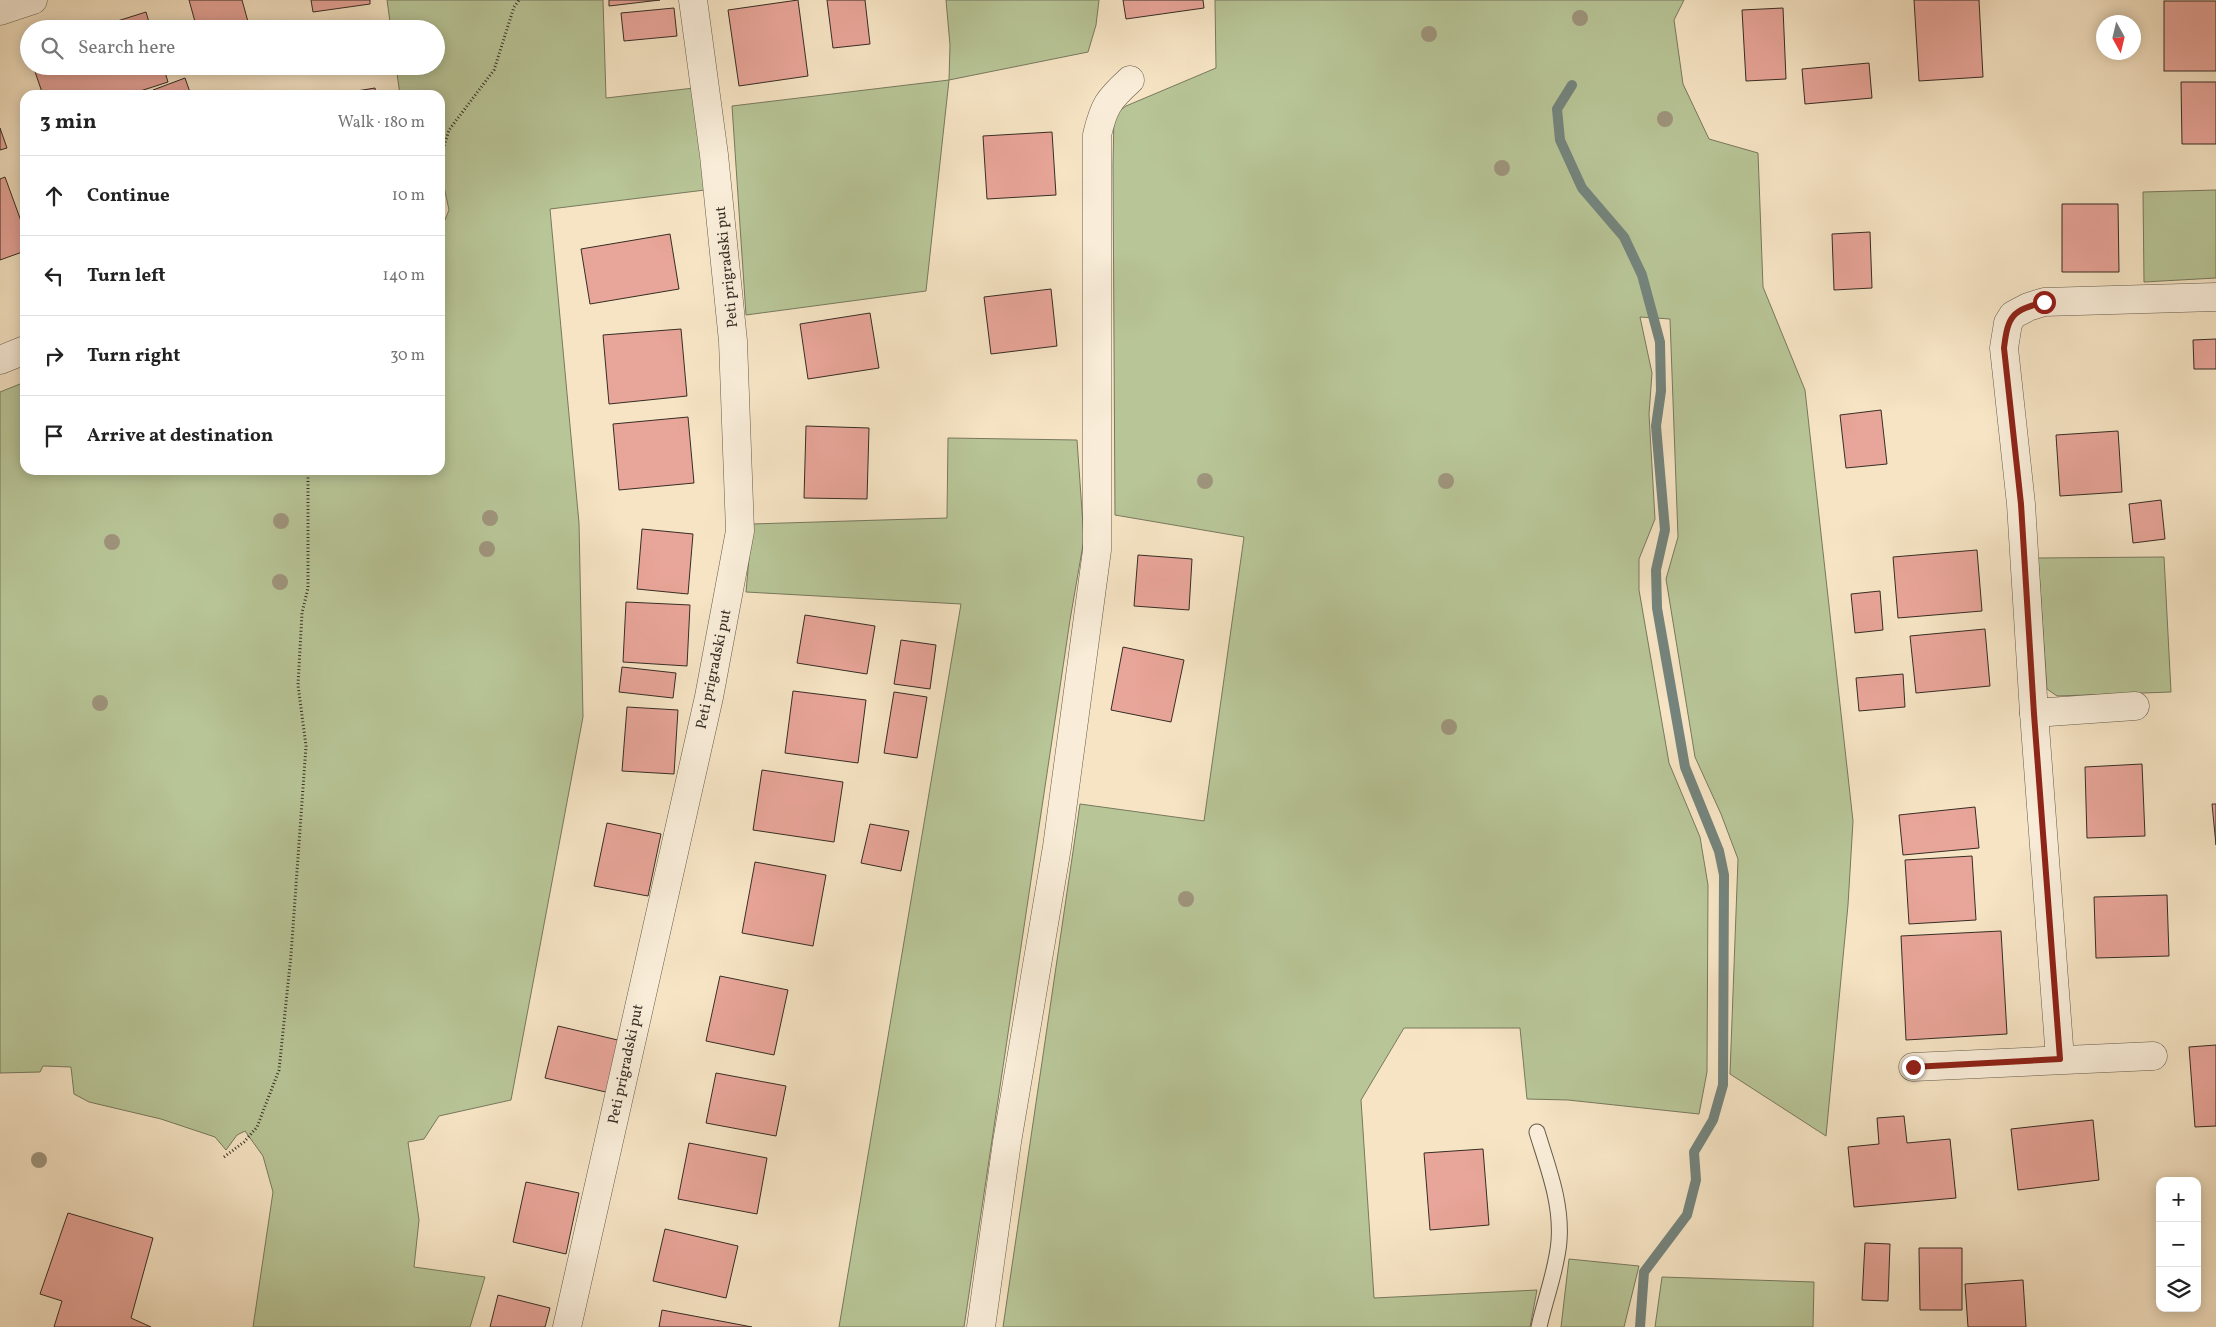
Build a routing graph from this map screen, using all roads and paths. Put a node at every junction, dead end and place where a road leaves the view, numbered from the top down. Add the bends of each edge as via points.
1 (33, 0) edge
2 (519, 0) edge
3 (693, 0) edge
4 (0, 11) edge
5 (1130, 80) dead end
6 (445, 143) edge
7 (2216, 297) edge
8 (20, 352) edge
9 (0, 360) edge
10 (308, 475) edge
11 (2135, 706) dead end
12 (2034, 714) junction
13 (2153, 1056) dead end
14 (2060, 1059) junction
15 (1913, 1067) dead end
16 (1537, 1132) dead end
17 (224, 1157) dead end
18 (567, 1327) edge
19 (981, 1327) edge
20 (1539, 1327) edge

1 - 4 street
2 - 6 path via 494,70 449,130
3 - 18 street, Peti prigradski put via 734,341 740,531 709,697
5 - 19 street via 1110,98 1097,135 1097,550 1057,847
7 - 12 street via 2044,302 2019,310 2008,323 2004,348 2021,504
8 - 9 street
10 - 17 path via 308,588 302,612 298,685 306,746 279,1070 256,1127 244,1142
11 - 12 street
12 - 14 street
13 - 14 street
14 - 15 street
16 - 20 lane via 1553,1182 1559,1242

